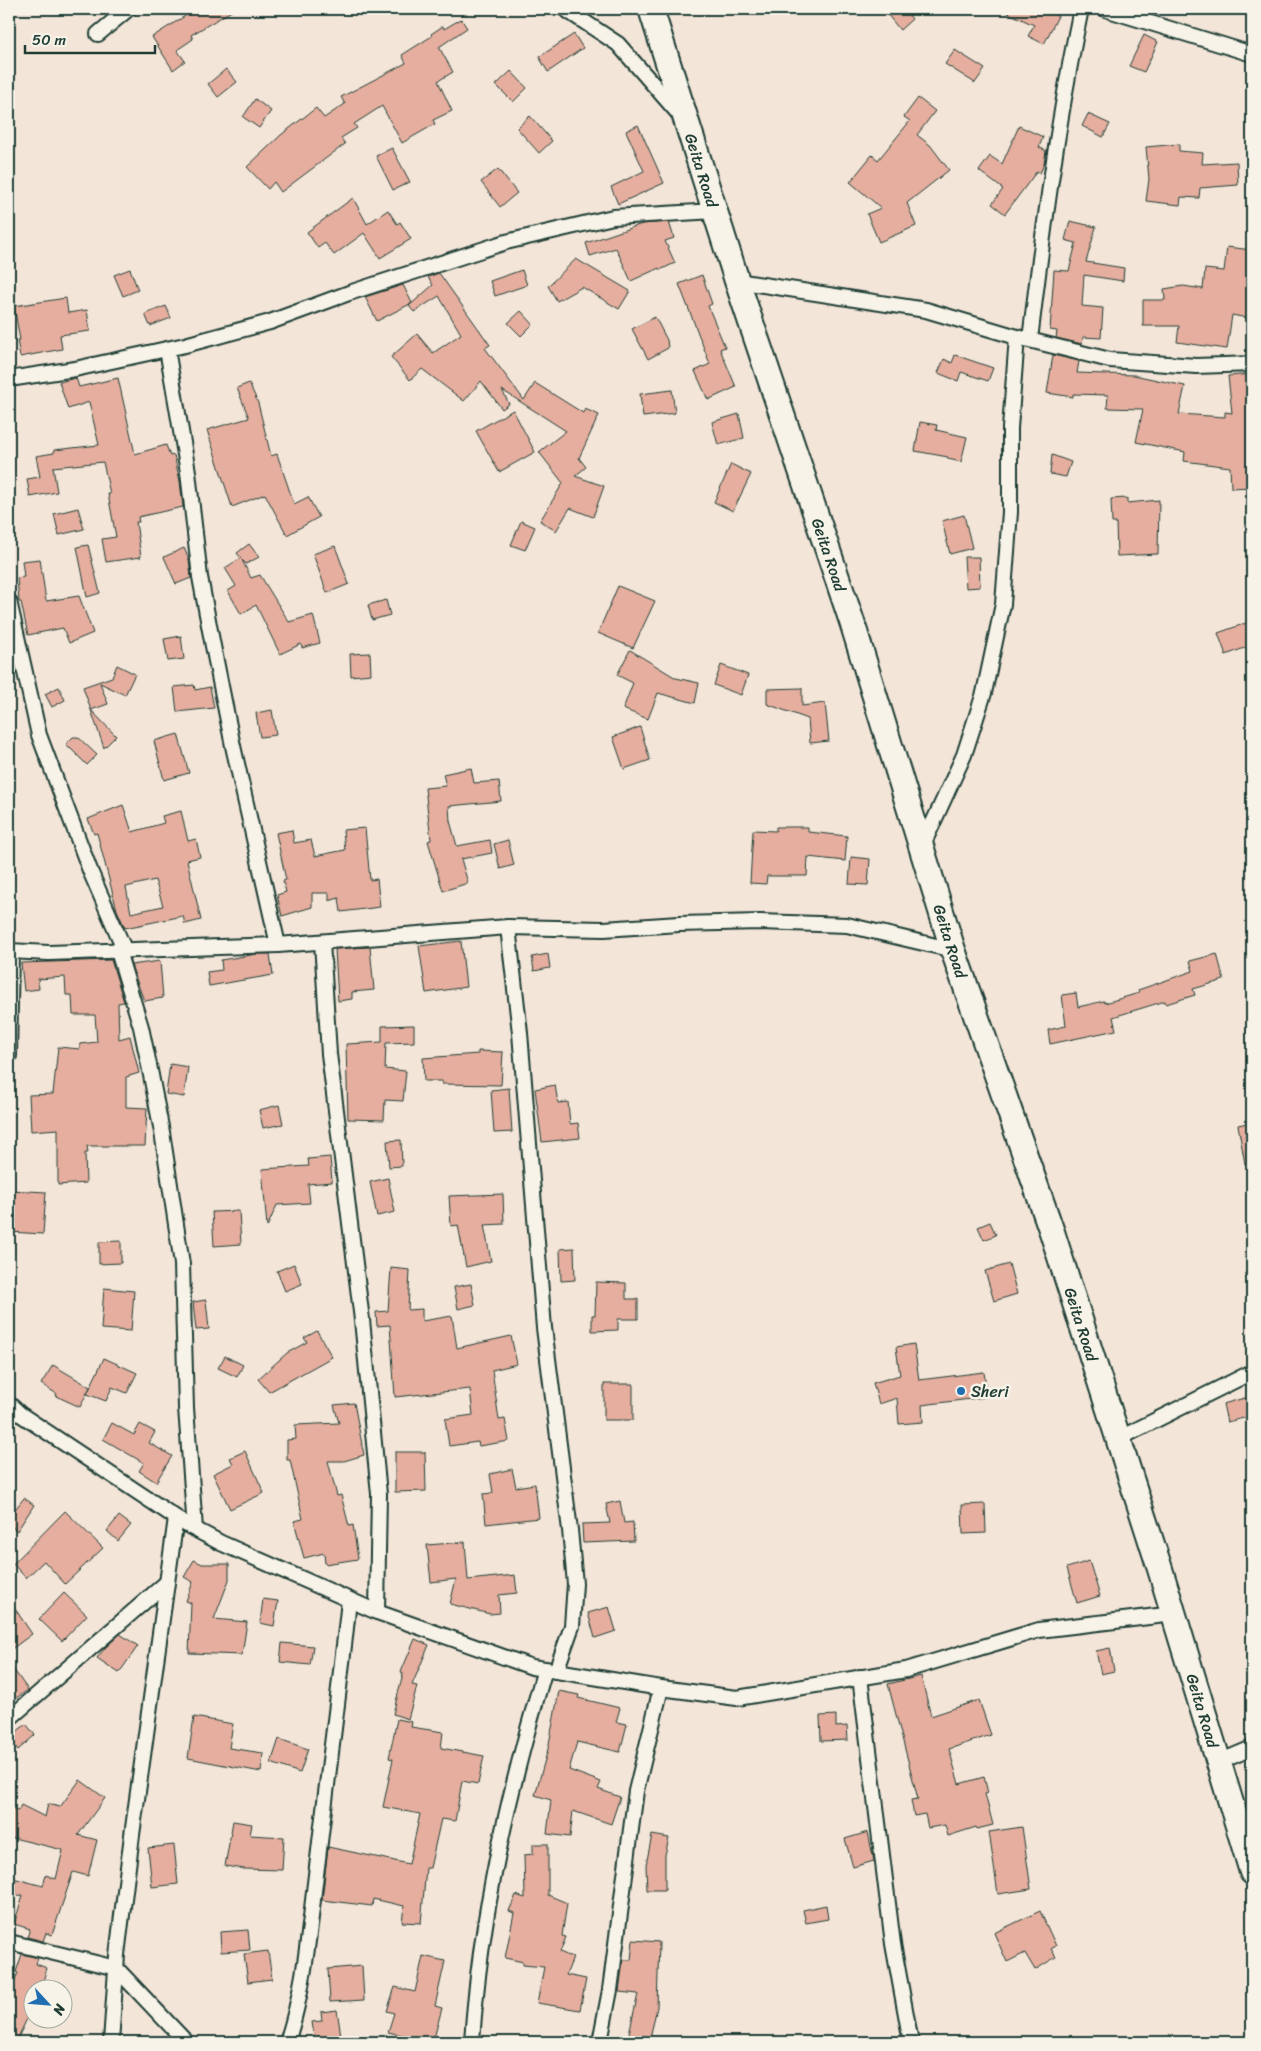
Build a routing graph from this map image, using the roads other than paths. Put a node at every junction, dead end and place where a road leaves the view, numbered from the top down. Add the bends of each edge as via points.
1 (128, 9) edge
2 (565, 9) edge
3 (651, 9) edge
4 (1081, 9) edge
5 (1106, 9) edge
6 (98, 34) dead end
7 (1252, 54) edge
8 (688, 123) junction
9 (715, 211) junction
10 (737, 281) junction
11 (1024, 339) junction
12 (167, 349) junction
13 (1252, 364) edge
14 (9, 379) edge
15 (9, 601) edge
16 (921, 848) junction
17 (508, 928) junction
18 (322, 942) junction
19 (278, 945) junction
20 (952, 950) junction
21 (10, 951) edge
22 (122, 951) junction
23 (9, 1056) edge
24 (1252, 1372) edge
25 (9, 1404) edge
26 (1118, 1439) junction
27 (176, 1518) junction
28 (195, 1530) junction
29 (166, 1582) junction
30 (349, 1600) junction
31 (377, 1612) junction
32 (1174, 1614) junction
33 (551, 1670) junction
34 (860, 1677) junction
35 (661, 1688) junction
36 (9, 1719) edge
37 (1252, 1748) edge
38 (1218, 1762) junction
39 (1252, 1872) edge
40 (9, 1942) edge
41 (116, 1968) junction
42 (111, 2042) edge
43 (186, 2042) edge
44 (287, 2042) edge
45 (472, 2042) edge
46 (600, 2042) edge
47 (911, 2042) edge

1 - 6 street
2 - 8 street via 618,44
3 - 8 highway, Geita Road
4 - 11 street via 1065,85
5 - 7 street
8 - 9 highway, Geita Road
9 - 10 highway, Geita Road
9 - 12 street via 613,217 506,242 270,322
10 - 11 street via 926,310
10 - 16 highway, Geita Road via 852,622
11 - 13 street via 1110,360 1196,366
11 - 16 street via 1010,428 1010,512 1002,604 982,702 964,755
12 - 14 street
12 - 19 street via 188,472 200,577 232,746
15 - 22 street via 39,735
16 - 20 highway, Geita Road
17 - 18 street
17 - 20 street via 604,929 760,922 847,924
17 - 33 street via 520,1033 544,1328 575,1584 572,1626
18 - 19 street
18 - 31 street via 329,1054 362,1320 379,1494
19 - 22 street
20 - 26 highway, Geita Road via 1052,1232
21 - 22 street
21 - 23 street
22 - 28 street via 162,1132 182,1264 186,1408
24 - 26 street
25 - 27 street
26 - 32 highway, Geita Road
27 - 28 street
27 - 29 street
28 - 30 street
29 - 36 street
29 - 41 street
30 - 31 street
30 - 44 street via 309,1930 293,2025
31 - 33 street via 532,1667
32 - 34 street via 1039,1630 906,1670
32 - 38 highway, Geita Road
33 - 35 street
33 - 45 street via 526,1731 501,1838 476,1979
34 - 35 street via 737,1698
34 - 47 street via 893,1944
35 - 46 street via 636,1791 610,1990
37 - 38 street
38 - 39 highway, Geita Road
40 - 41 street
41 - 42 street
41 - 43 street

